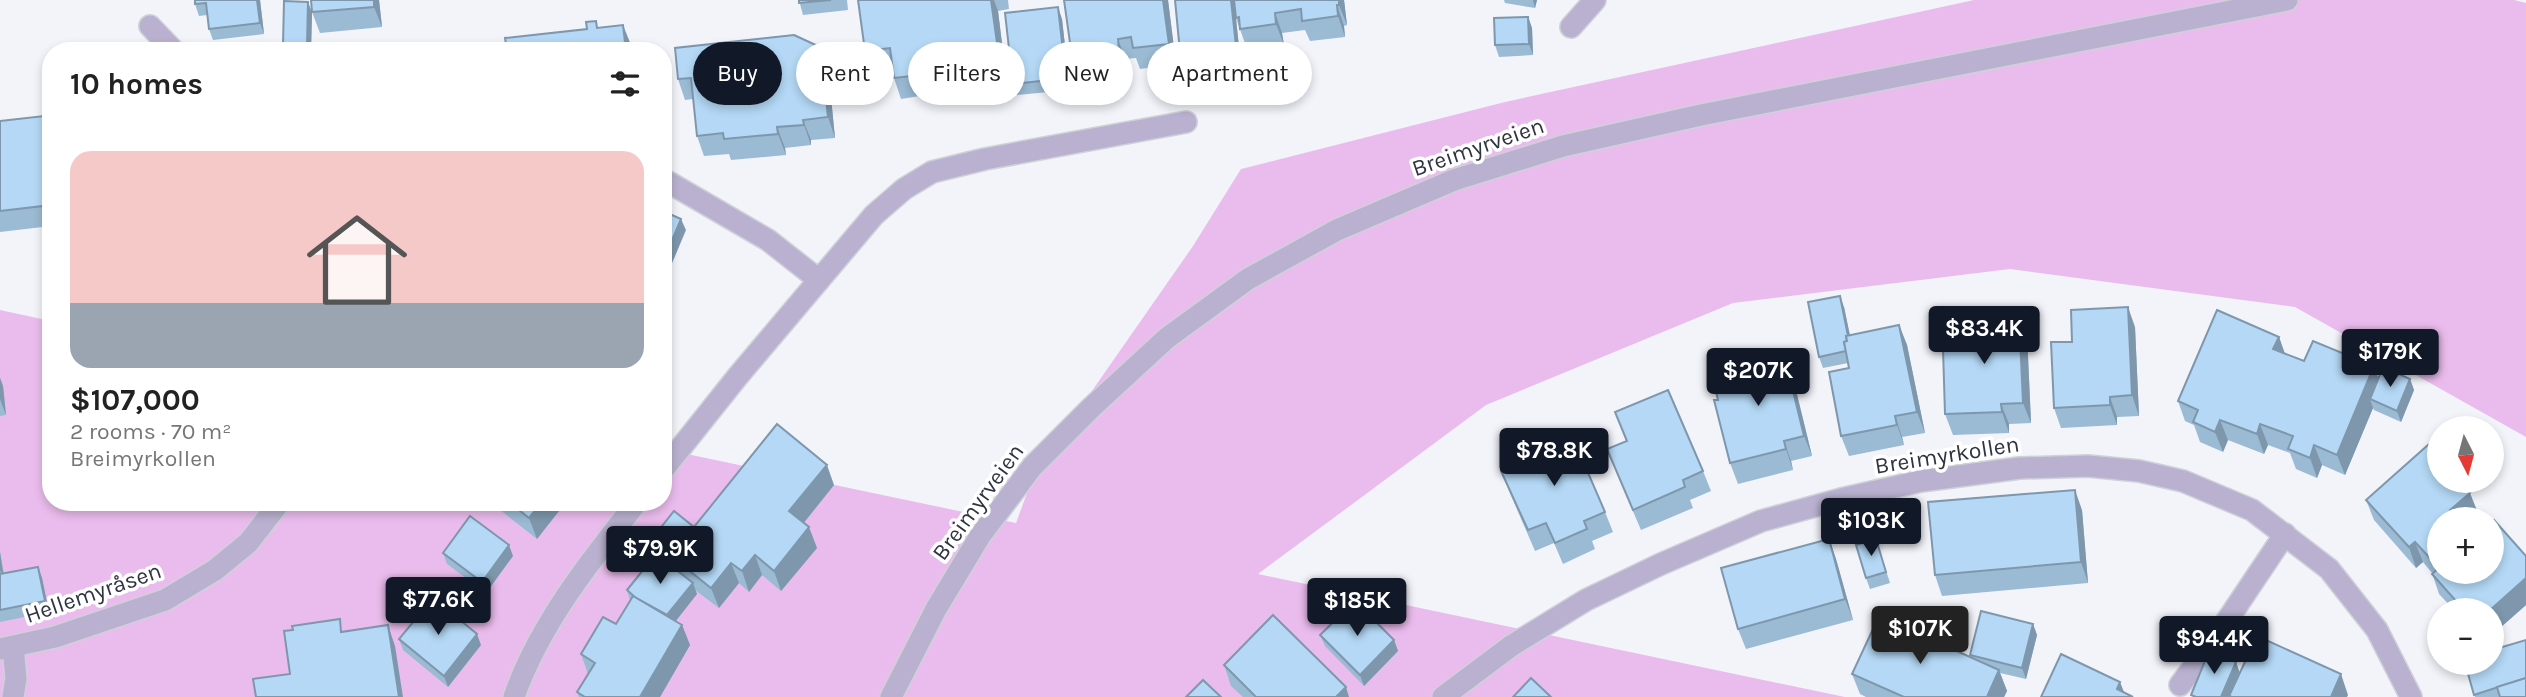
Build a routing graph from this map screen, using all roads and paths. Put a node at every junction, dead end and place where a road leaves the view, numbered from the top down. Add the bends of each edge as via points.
1 (1595, 0) edge
2 (2287, 0) edge
3 (150, 26) dead end
4 (1571, 27) dead end
5 (165, 42) edge
6 (1186, 121) dead end
7 (672, 184) edge
8 (819, 280) junction
9 (672, 459) edge
10 (273, 511) edge
11 (630, 511) edge
12 (2285, 534) junction
13 (6, 648) edge
14 (2180, 685) dead end
15 (13, 697) edge
16 (514, 697) edge
17 (891, 697) edge
18 (1443, 697) edge
19 (2411, 697) edge

1 - 4 street
2 - 17 street, Breimyrveien via 1563,146 1454,180 1337,230 1248,279 1167,338 1031,467 980,536
3 - 5 street
6 - 8 street via 932,172 874,215
7 - 8 street via 768,240
8 - 9 street
10 - 13 street, Hellemyråsen via 248,543 215,570 165,600 55,637
11 - 16 street via 544,632
12 - 14 street
12 - 18 street, Breimyrkollen via 2252,510 2183,481 2139,471 2088,466 2020,468 1921,481 1761,521 1661,564 1586,600 1511,646
12 - 19 street, Breimyrkollen via 2329,569 2377,630
13 - 15 street, Hellemyråsen via 16,678

